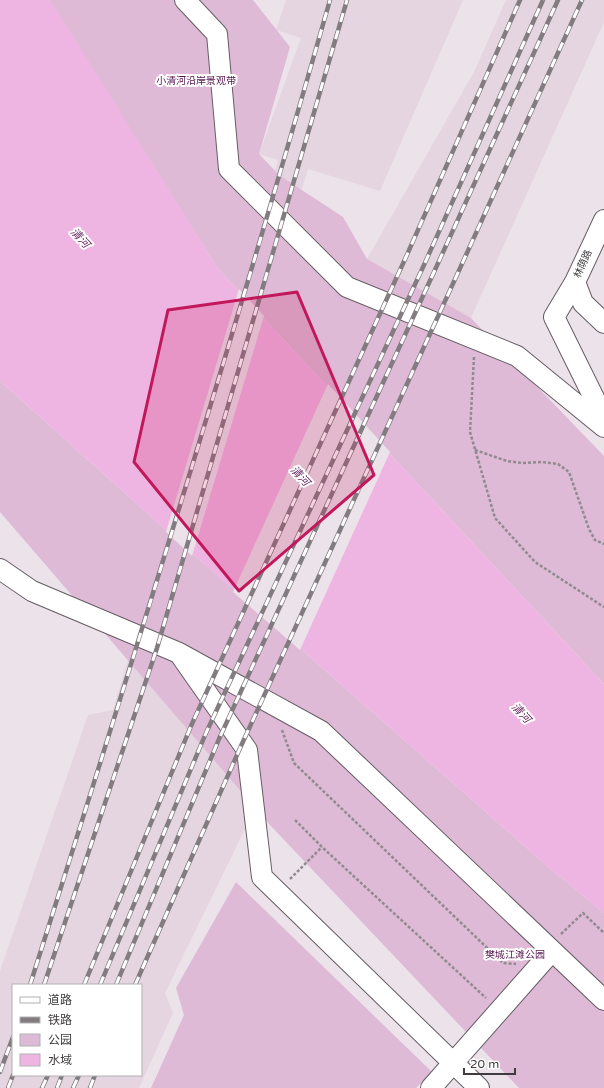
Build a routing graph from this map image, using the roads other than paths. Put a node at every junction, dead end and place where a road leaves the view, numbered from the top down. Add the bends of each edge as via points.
1 (185, 0) edge
2 (604, 220) edge
3 (575, 282) junction
4 (604, 323) edge
5 (604, 418) edge
6 (604, 427) edge
7 (0, 569) edge
8 (179, 653) junction
9 (550, 949) junction
10 (604, 1000) edge
11 (453, 1064) junction
12 (431, 1088) edge
13 (479, 1088) edge

1 - 6 street via 217,34 229,169 347,287 517,356
2 - 3 street, 林荫路
3 - 4 street, 林荫路 via 582,303
3 - 5 street via 554,317
7 - 8 street via 32,591
8 - 9 street via 322,731
8 - 11 street via 247,750 262,877
9 - 10 street
9 - 11 street via 539,966
11 - 12 street
11 - 13 street

